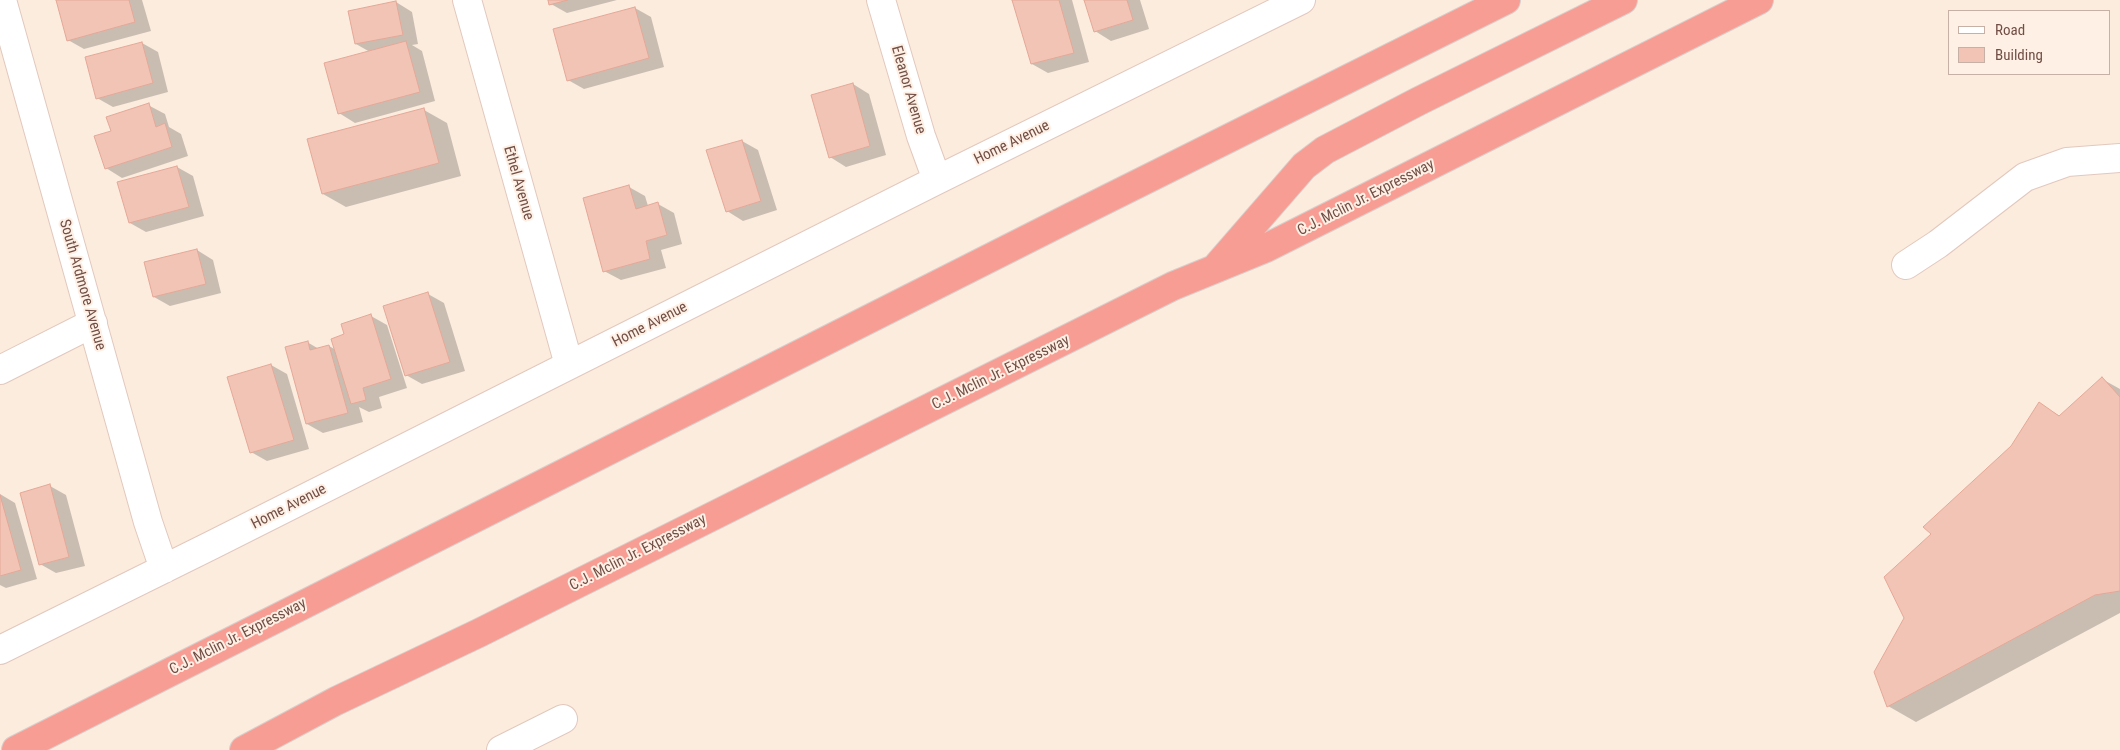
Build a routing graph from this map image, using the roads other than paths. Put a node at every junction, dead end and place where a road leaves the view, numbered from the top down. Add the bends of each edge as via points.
1 (2, 0) edge
2 (466, 0) edge
3 (882, 0) edge
4 (1301, 0) edge
5 (1506, 0) edge
6 (1623, 0) edge
7 (1760, 0) edge
8 (2120, 158) edge
9 (937, 180) junction
10 (1906, 265) dead end
11 (1214, 270) junction
12 (93, 323) junction
13 (569, 365) junction
14 (0, 370) edge
15 (164, 569) junction
16 (0, 650) edge
17 (563, 719) dead end
18 (16, 750) edge
19 (244, 750) edge
20 (502, 750) edge

1 - 12 street, South Ardmore Avenue
2 - 13 street, Ethel Avenue
3 - 9 street, Eleanor Avenue
4 - 9 street, Home Avenue
5 - 18 highway, C.J. Mclin Jr. Expressway
6 - 11 highway via 1324,150 1304,166
7 - 11 highway, C.J. Mclin Jr. Expressway
8 - 10 street via 2068,162 2025,177
9 - 13 street, Home Avenue
11 - 19 highway, C.J. Mclin Jr. Expressway via 1173,286 478,633 336,700
12 - 14 street
12 - 15 street, South Ardmore Avenue
13 - 15 street, Home Avenue
15 - 16 street, Home Avenue
17 - 20 street

